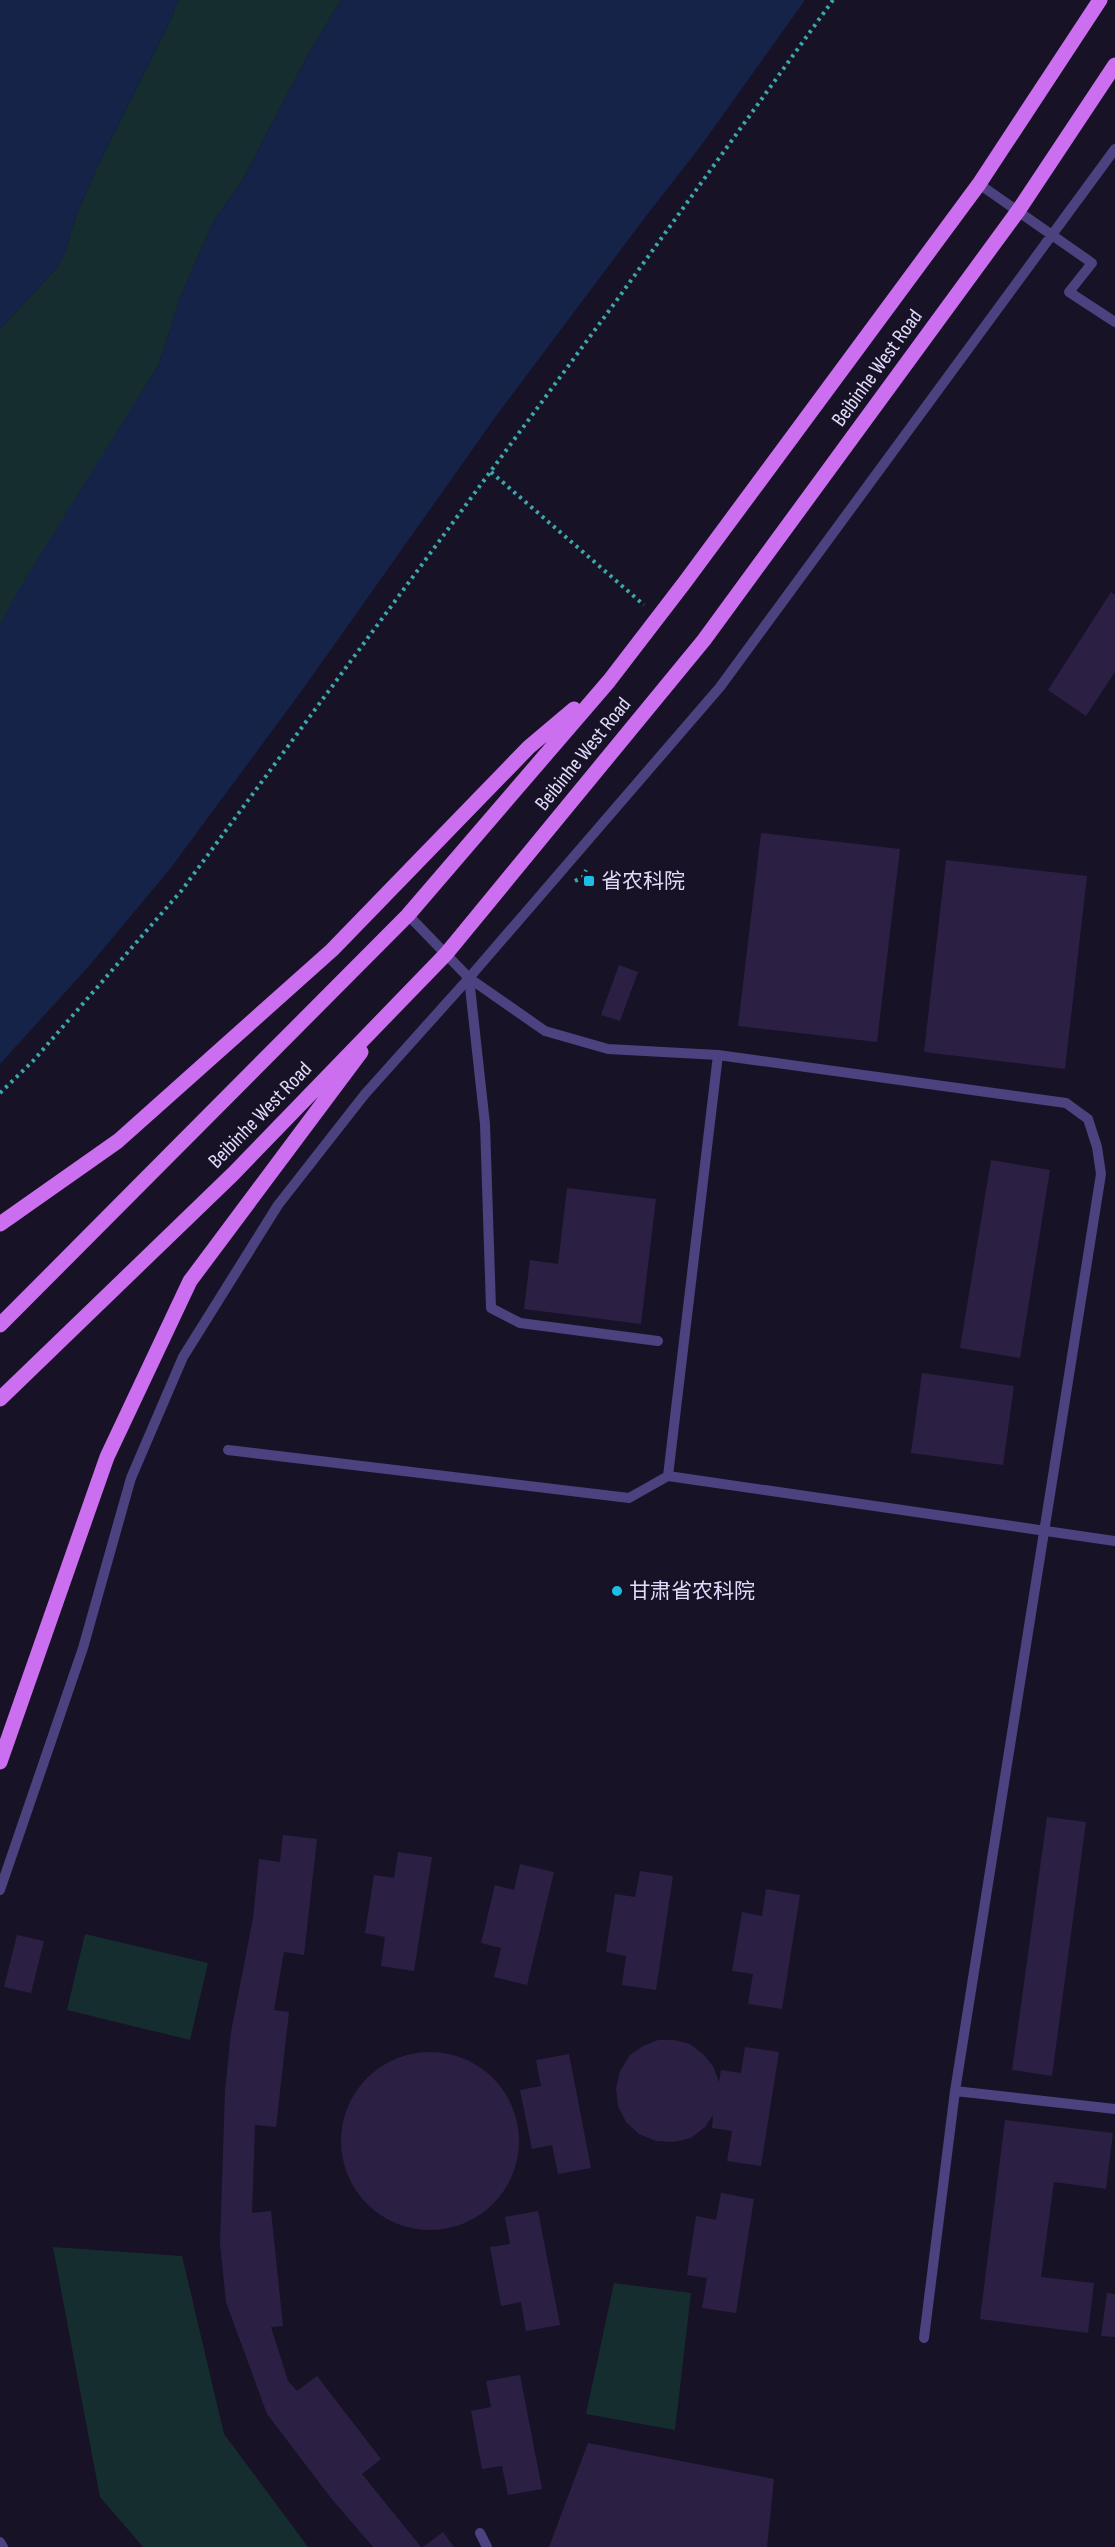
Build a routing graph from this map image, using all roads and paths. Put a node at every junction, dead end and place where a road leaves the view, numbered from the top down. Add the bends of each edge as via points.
1 (833, 0) edge
2 (1100, 0) edge
3 (1115, 65) edge
4 (1115, 149) edge
5 (979, 184) junction
6 (1018, 211) junction
7 (1052, 235) junction
8 (1115, 322) edge
9 (490, 472) junction
10 (658, 617) junction
11 (609, 681) junction
12 (408, 915) junction
13 (446, 954) junction
14 (469, 978) junction
15 (393, 1009) junction
16 (718, 1055) junction
17 (0, 1093) edge
18 (0, 1224) edge
19 (0, 1325) edge
20 (658, 1341) dead end
21 (0, 1399) edge
22 (228, 1450) dead end
23 (668, 1476) junction
24 (1045, 1532) junction
25 (1115, 1541) edge
26 (0, 1762) edge
27 (0, 1890) edge
28 (955, 2091) junction
29 (1115, 2109) edge
30 (924, 2338) dead end
31 (480, 2533) dead end
32 (0, 2541) edge
33 (3, 2547) edge
34 (487, 2547) edge

1 - 9 path
2 - 5 main road, Beibinhe West Road
3 - 6 main road, Beibinhe West Road
4 - 7 lane
5 - 6 lane
5 - 10 main road, Beibinhe West Road
6 - 7 lane
6 - 13 main road, Beibinhe West Road via 704,640
7 - 8 lane via 1092,263 1069,292
7 - 14 lane via 720,687
9 - 10 path
9 - 17 path via 182,890 33,1061
10 - 11 main road, Beibinhe West Road
11 - 12 main road, Beibinhe West Road
11 - 18 main road via 530,747 332,950 118,1140
12 - 13 lane
12 - 19 main road, Beibinhe West Road
13 - 14 lane
13 - 15 main road, Beibinhe West Road
14 - 16 lane via 545,1031 608,1049
14 - 20 lane via 485,1124 491,1308 520,1323
14 - 27 lane via 364,1094 278,1205 183,1357 131,1478 83,1648
15 - 21 main road, Beibinhe West Road via 233,1174
15 - 26 main road via 190,1281 107,1457
16 - 23 lane
16 - 24 lane via 1066,1103 1088,1119 1101,1174
22 - 23 lane via 629,1498
23 - 24 lane
24 - 25 lane
24 - 28 lane
28 - 29 lane
28 - 30 lane
31 - 34 lane
32 - 33 lane

